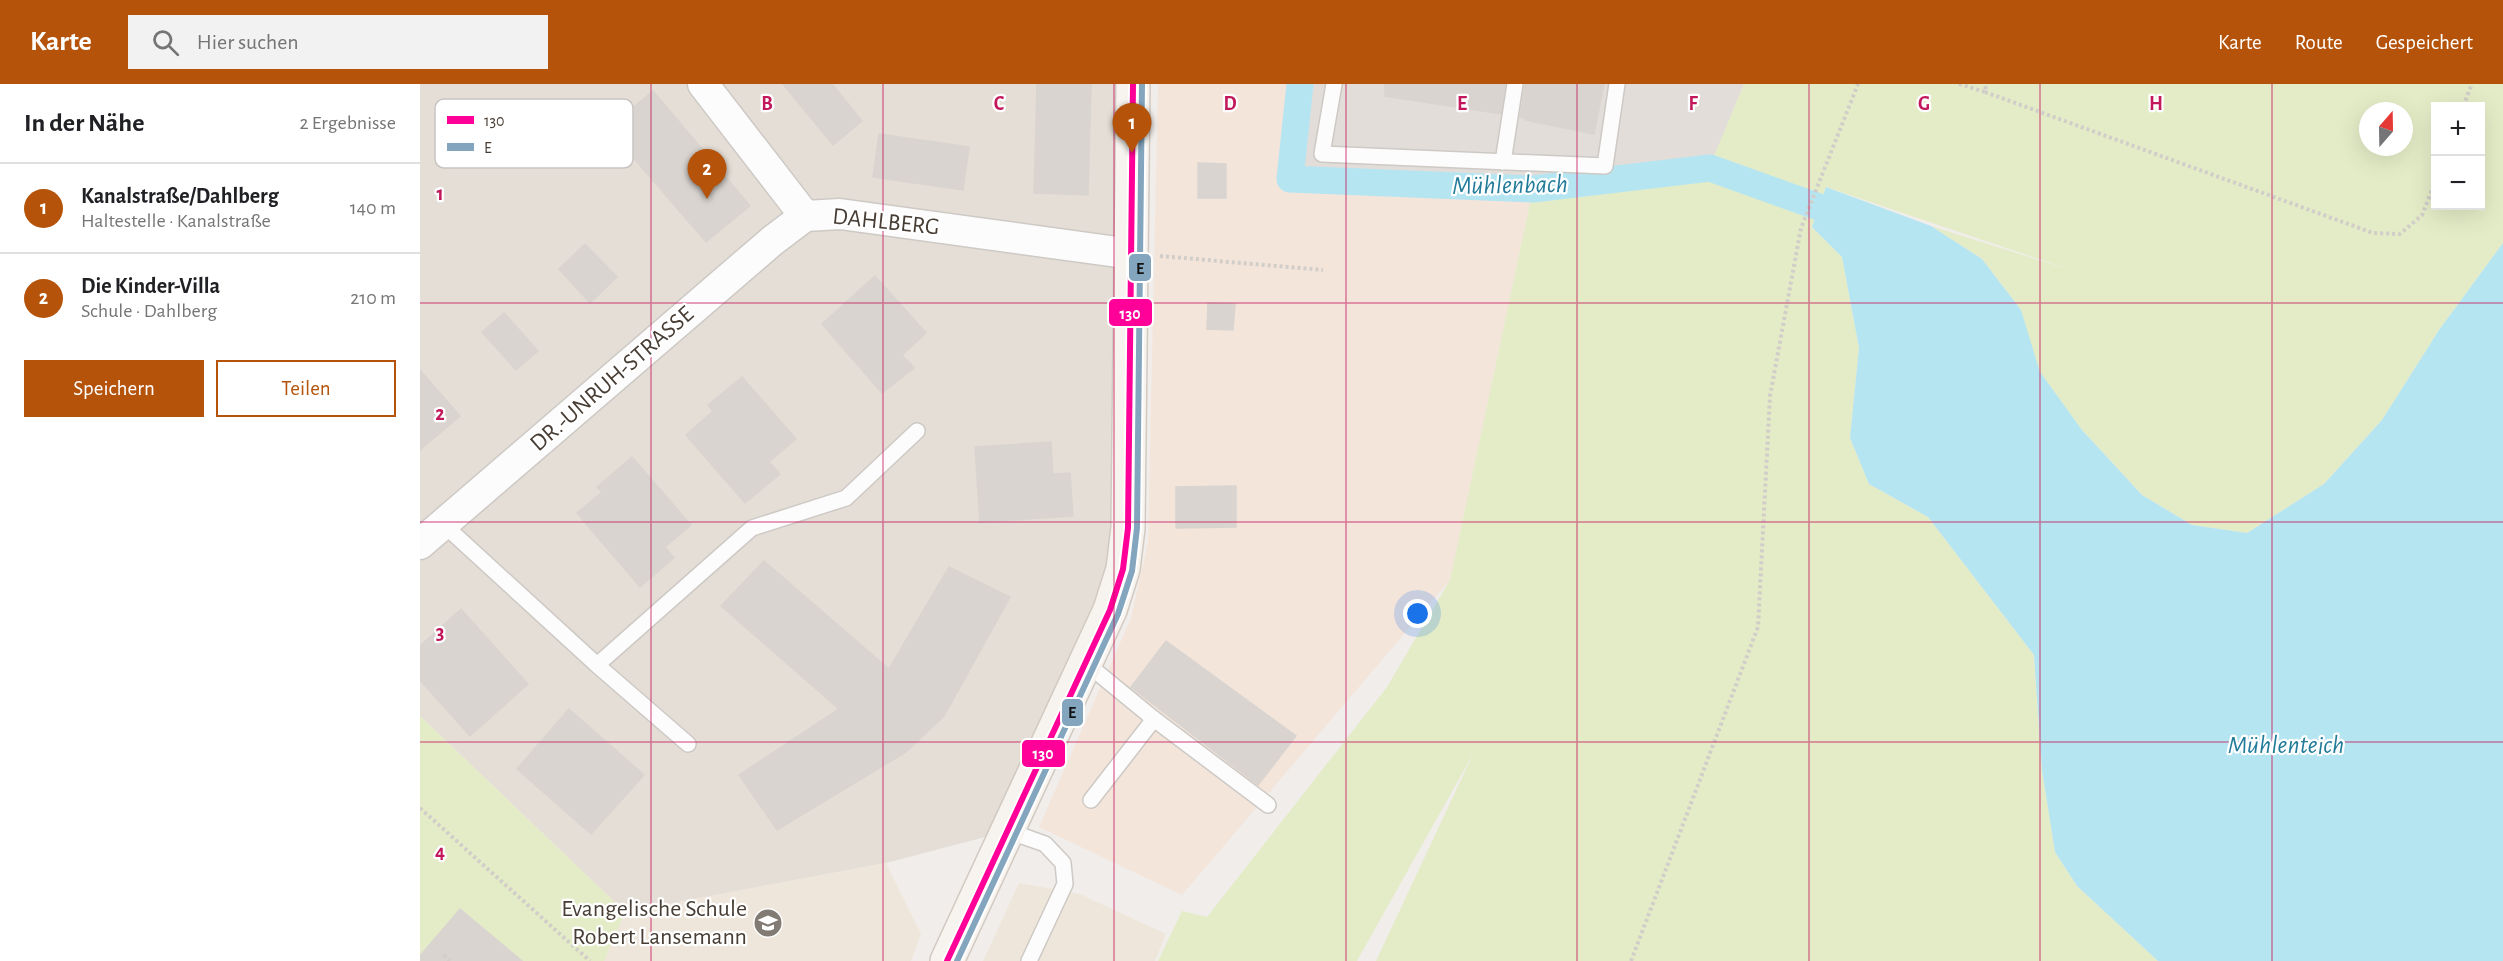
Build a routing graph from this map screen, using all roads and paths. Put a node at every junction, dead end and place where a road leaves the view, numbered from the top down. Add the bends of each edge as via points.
1 (703, 84) edge
2 (1133, 84) edge
3 (1334, 84) edge
4 (1515, 84) edge
5 (1617, 84) edge
6 (1858, 84) edge
7 (1959, 84) edge
8 (1986, 84) edge
9 (2472, 84) edge
10 (1984, 92) junction
11 (2465, 102) edge
12 (1503, 162) junction
13 (2431, 192) edge
14 (805, 216) junction
15 (1132, 254) junction
16 (1323, 270) dead end
17 (917, 431) dead end
18 (443, 524) junction
19 (420, 544) edge
20 (1087, 664) junction
21 (597, 665) junction
22 (1154, 719) junction
23 (688, 744) dead end
24 (1091, 800) dead end
25 (1268, 805) dead end
26 (420, 808) edge
27 (1008, 831) junction
28 (444, 955) dead end
29 (450, 961) edge
30 (590, 961) edge
31 (947, 961) edge
32 (1029, 961) edge
33 (1631, 961) edge

1 - 14 street, DAHLBERG
2 - 15 street
3 - 12 lane via 1322,154
4 - 12 lane
5 - 12 lane via 1605,166
6 - 33 path via 1801,228 1770,396 1758,627
7 - 10 path
8 - 10 path
9 - 11 path
10 - 13 path via 2373,233 2400,234 2422,215
14 - 15 street, DAHLBERG via 840,214
14 - 18 street, DR.-UNRUH-STRASSE
15 - 16 path
15 - 20 street via 1128,516 1123,569
17 - 21 lane via 846,498 752,528
18 - 19 street, DR.-UNRUH-STRASSE
18 - 21 lane
20 - 22 lane
20 - 27 street
21 - 23 lane
22 - 24 lane
22 - 25 lane
26 - 30 path
27 - 31 street
27 - 32 lane via 1044,844 1063,863 1065,884
28 - 29 path

